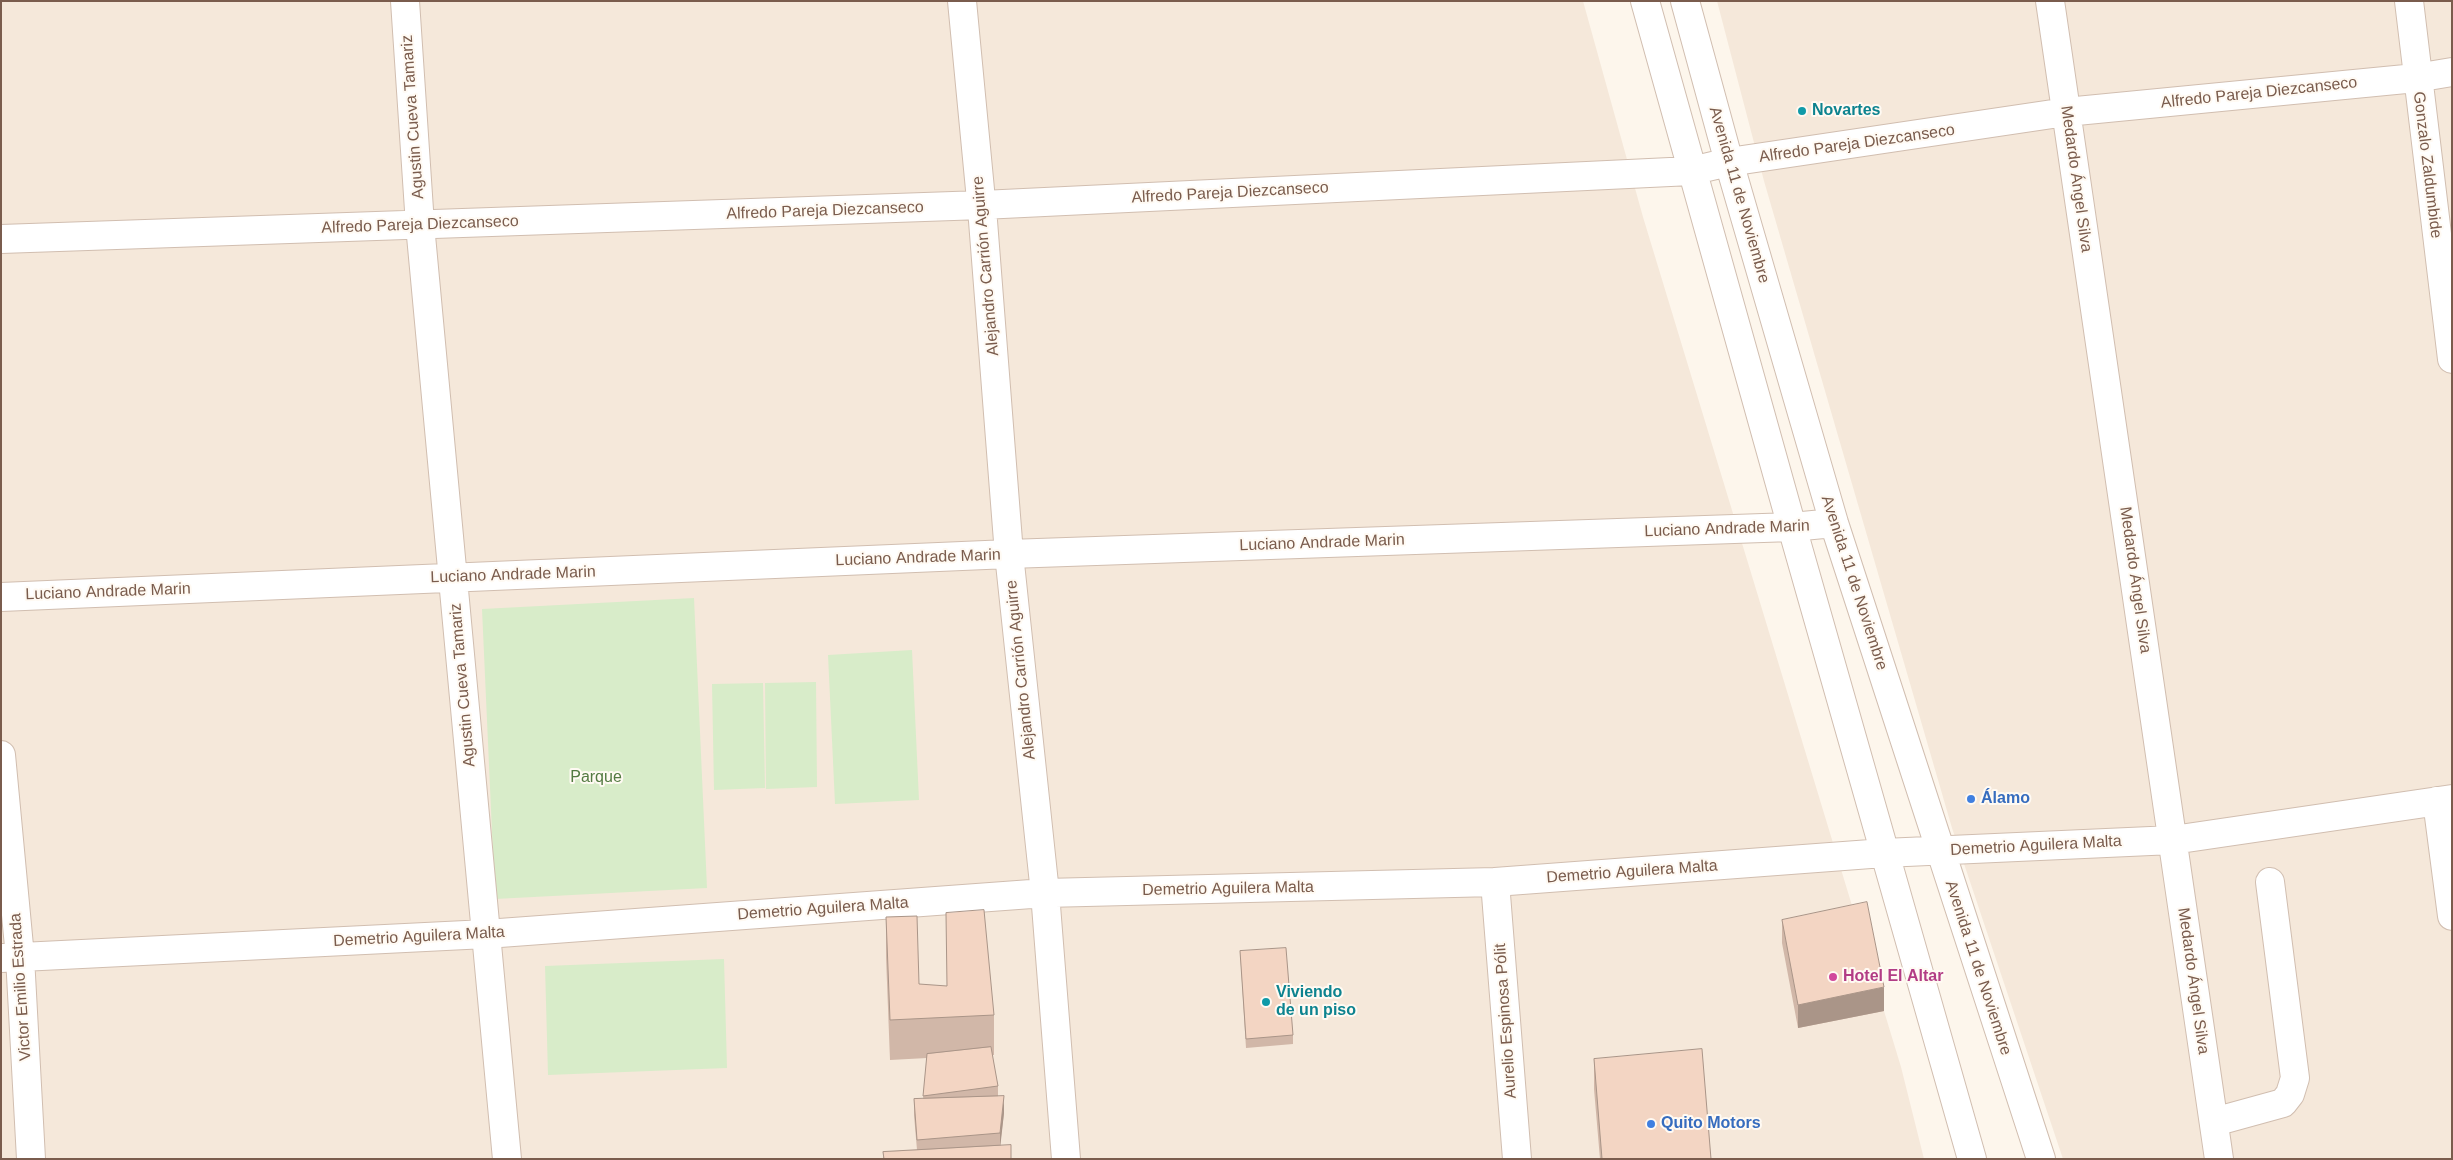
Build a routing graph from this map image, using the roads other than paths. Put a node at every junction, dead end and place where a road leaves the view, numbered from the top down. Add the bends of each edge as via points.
1 (405, 1) edge
2 (962, 1) edge
3 (1646, 1) edge
4 (1685, 1) edge
5 (2050, 1) edge
6 (2409, 1) edge
7 (2452, 72) edge
8 (2416, 78) junction
9 (2066, 112) junction
10 (1729, 162) junction
11 (1691, 171) junction
12 (982, 205) junction
13 (420, 225) junction
14 (1, 239) edge
15 (2452, 359) edge
16 (1834, 523) junction
17 (1792, 527) junction
18 (1009, 554) junction
19 (453, 578) junction
20 (1, 597) edge
21 (1, 755) edge
22 (2445, 800) edge
23 (2173, 840) junction
24 (1940, 850) junction
25 (1884, 853) junction
26 (1496, 882) junction
27 (2270, 882) dead end
28 (1045, 893) junction
29 (2452, 916) edge
30 (486, 934) junction
31 (11, 957) edge
32 (2214, 1122) junction
33 (31, 1159) edge
34 (507, 1159) edge
35 (1066, 1159) edge
36 (1517, 1159) edge
37 (1972, 1159) edge
38 (2041, 1159) edge
39 (2219, 1159) edge

1 - 13 street, Agustin Cueva Tamariz
2 - 12 street, Alejandro Carrión Aguirre
3 - 11 street
4 - 10 street, Avenida 11 de Noviembre
5 - 9 street, Medardo Ángel Silva
6 - 8 street, Gonzalo Zaldumbide
7 - 8 street, Alfredo Pareja Diezcanseco
8 - 9 street, Alfredo Pareja Diezcanseco
8 - 15 street, Gonzalo Zaldumbide
9 - 10 street, Alfredo Pareja Diezcanseco
9 - 23 street, Medardo Ángel Silva
10 - 11 street, Alfredo Pareja Diezcanseco
10 - 16 street, Avenida 11 de Noviembre
11 - 12 street, Alfredo Pareja Diezcanseco
11 - 17 street
12 - 13 street, Alfredo Pareja Diezcanseco
12 - 18 street, Alejandro Carrión Aguirre
13 - 14 street, Alfredo Pareja Diezcanseco
13 - 19 street, Agustin Cueva Tamariz
16 - 17 street, Luciano Andrade Marin
16 - 24 street, Avenida 11 de Noviembre
17 - 18 street, Luciano Andrade Marin
17 - 25 street
18 - 19 street, Luciano Andrade Marin
18 - 28 street, Alejandro Carrión Aguirre
19 - 20 street, Luciano Andrade Marin
19 - 30 street, Agustin Cueva Tamariz
21 - 31 street, Victor Emilio Estrada
22 - 23 street, Demetrio Aguilera Malta
22 - 29 street
23 - 24 street, Demetrio Aguilera Malta
23 - 32 street, Medardo Ángel Silva
24 - 25 street, Demetrio Aguilera Malta
24 - 38 street, Avenida 11 de Noviembre
25 - 26 street, Demetrio Aguilera Malta
25 - 37 street
26 - 28 street, Demetrio Aguilera Malta
26 - 36 street, Aurelio Espinosa Pólit
27 - 32 street via 2295,1078 2283,1103
28 - 30 street, Demetrio Aguilera Malta
28 - 35 street, Alejandro Carrión Aguirre
30 - 31 street, Demetrio Aguilera Malta
30 - 34 street, Agustin Cueva Tamariz
31 - 33 street, Victor Emilio Estrada
32 - 39 street, Medardo Ángel Silva

